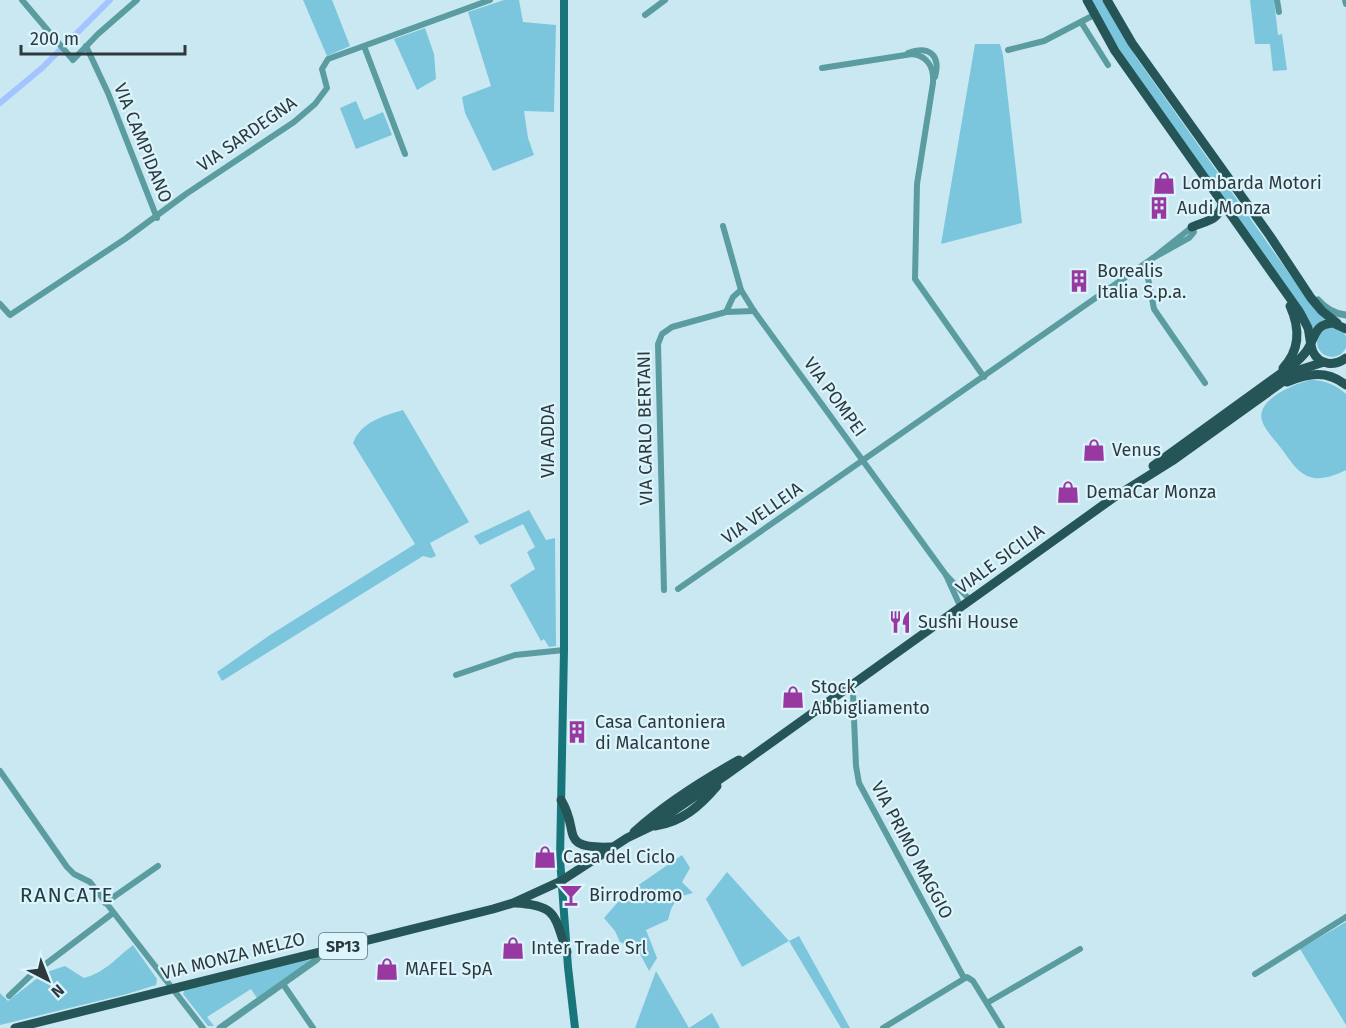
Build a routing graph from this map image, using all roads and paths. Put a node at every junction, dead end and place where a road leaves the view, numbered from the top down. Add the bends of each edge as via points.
1 (22, 0) edge
2 (137, 0) edge
3 (490, 0) edge
4 (564, 0) edge
5 (664, 0) edge
6 (1087, 0) edge
7 (1108, 0) edge
8 (1277, 0) edge
9 (1279, 12) dead end
10 (645, 15) dead end
11 (1094, 15) junction
12 (1081, 21) junction
13 (86, 46) junction
14 (364, 46) junction
15 (1008, 50) dead end
16 (1108, 65) dead end
17 (822, 68) dead end
18 (405, 154) dead end
19 (1222, 204) junction
20 (157, 218) junction
21 (723, 226) dead end
22 (1192, 227) joint
23 (1142, 267) junction
24 (1294, 273) junction
25 (1280, 285) junction
26 (741, 290) junction
27 (0, 304) edge
28 (754, 311) junction
29 (726, 312) junction
30 (1346, 315) edge
31 (1342, 325) edge
32 (1312, 341) junction
33 (1346, 358) edge
34 (1326, 363) junction
35 (984, 377) junction
36 (1346, 380) edge
37 (1205, 383) dead end
38 (1346, 385) edge
39 (1274, 387) junction
40 (1256, 390) junction
41 (863, 461) junction
42 (1126, 489) junction
43 (946, 575) junction
44 (678, 589) dead end
45 (664, 590) dead end
46 (971, 601) junction
47 (961, 608) junction
48 (564, 650) junction
49 (456, 675) dead end
50 (853, 694) dead end
51 (775, 740) junction
52 (0, 771) edge
53 (726, 775) junction
54 (685, 797) junction
55 (561, 800) junction
56 (677, 809) junction
57 (691, 812) junction
58 (650, 827) junction
59 (627, 838) junction
60 (614, 847) junction
61 (158, 866) dead end
62 (561, 881) junction
63 (105, 903) junction
64 (513, 903) junction
65 (113, 913) junction
66 (1346, 917) edge
67 (1080, 949) dead end
68 (324, 950) junction
69 (567, 952) junction
70 (1255, 974) dead end
71 (966, 978) junction
72 (283, 984) junction
73 (173, 988) junction
74 (9, 996) dead end
75 (987, 1004) junction
76 (15, 1028) edge
77 (202, 1028) edge
78 (220, 1028) edge
79 (313, 1028) edge
80 (575, 1028) edge
81 (883, 1028) edge
82 (1002, 1028) edge

1 - 13 street via 73,60
2 - 13 street
3 - 14 street, VIA SARDEGNA
4 - 48 main road, VIA ADDA
5 - 10 street
6 - 11 main road
7 - 24 main road via 1132,43
8 - 9 street
11 - 12 street
11 - 19 main road
12 - 15 street via 1044,41
12 - 16 street
13 - 20 street, VIA CAMPIDANO
14 - 18 street
14 - 20 street, VIA SARDEGNA via 328,59 322,69 327,88 294,122
17 - 35 street via 920,50 933,55 937,67 917,184 915,279
19 - 22 main road via 1217,216
19 - 25 main road
20 - 27 street, VIA SARDEGNA via 10,315
21 - 26 street, VIA POMPEI
22 - 23 street, VIA VELLEIA
23 - 35 street, VIA VELLEIA
23 - 37 street via 1148,278 1152,306
24 - 30 street via 1322,305
24 - 31 main road via 1315,304
25 - 32 main road via 1305,321
25 - 40 main road via 1296,319 1296,345 1289,362
26 - 28 street, VIA POMPEI
26 - 29 street
28 - 29 street, VIA CARLO BERTANI
28 - 41 street, VIA POMPEI
29 - 45 street, VIA CARLO BERTANI via 672,327 662,334 658,344
31 - 32 main road, VIALE SICILIA via 1327,323 1314,333
32 - 34 main road via 1315,355
32 - 40 main road, VIALE SICILIA via 1296,362
33 - 34 main road, VIALE SICILIA
34 - 36 main road
34 - 39 main road, VIALE SICILIA via 1299,370
35 - 41 street, VIA VELLEIA
38 - 39 main road via 1321,374
39 - 42 main road, VIALE SICILIA via 1178,457
40 - 42 main road, VIALE SICILIA
41 - 43 street, VIA POMPEI
41 - 44 street, VIA VELLEIA
42 - 46 main road, VIALE SICILIA / SP13
43 - 46 street, VIA POMPEI
43 - 47 street, VIA POMPEI
46 - 47 main road, VIALE SICILIA / SP13
47 - 51 main road, VIALE SICILIA / SP13
48 - 49 street via 515,655
48 - 55 main road, VIA ADDA
50 - 71 street, VIA PRIMO MAGGIO via 859,783
51 - 53 main road, VIALE SICILIA / SP13
51 - 54 main road, VIALE SICILIA / SP13 via 722,770
52 - 63 street via 67,867 90,882
53 - 54 main road, VIALE SICILIA / SP13
53 - 57 main road
54 - 56 main road
54 - 56 main road, VIALE SICILIA / SP13
54 - 57 main road via 696,804
54 - 59 main road, VIALE SICILIA / SP13 via 645,821
55 - 60 main road via 578,842 589,848
55 - 62 main road, VIA ADDA
56 - 57 main road via 683,814
56 - 58 main road, VIALE SICILIA / SP13
57 - 58 main road
58 - 59 main road, VIALE SICILIA / SP13
59 - 60 main road, VIALE SICILIA / SP13
60 - 62 main road, VIALE SICILIA / SP13
61 - 63 street
62 - 64 main road, VIA MONZA MELZO / SP13
62 - 69 main road, VIA ADDA
63 - 65 street
64 - 68 main road, VIA MONZA MELZO / SP13
64 - 69 main road via 535,904 550,911
65 - 73 street
65 - 74 street
66 - 70 street
67 - 75 street
68 - 72 street
68 - 73 main road, VIA MONZA MELZO / SP13
69 - 80 main road, VIA ADDA
71 - 75 street, VIA PRIMO MAGGIO via 973,981
71 - 81 street
72 - 78 street
72 - 79 street
73 - 76 main road, VIA MONZA MELZO / SP13
73 - 77 street
75 - 82 street, VIA PRIMO MAGGIO

